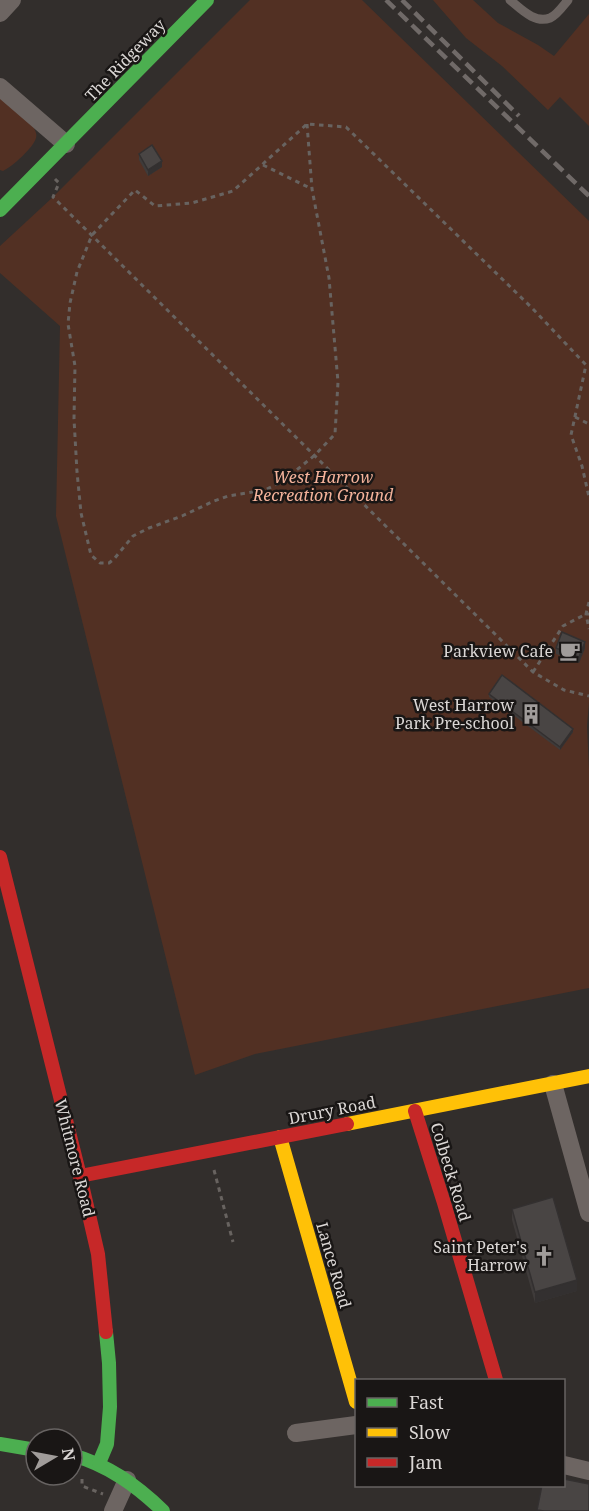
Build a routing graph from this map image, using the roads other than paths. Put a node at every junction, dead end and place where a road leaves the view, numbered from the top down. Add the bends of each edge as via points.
1 (12, 0) edge
2 (207, 0) edge
3 (510, 0) edge
4 (568, 0) edge
5 (0, 13) edge
6 (0, 87) edge
7 (66, 144) junction
8 (2, 204) edge
9 (0, 857) edge
10 (589, 1076) edge
11 (553, 1084) junction
12 (416, 1111) junction
13 (280, 1137) junction
14 (80, 1176) junction
15 (589, 1213) edge
16 (496, 1379) edge
17 (355, 1395) edge
18 (355, 1425) edge
19 (296, 1433) dead end
20 (0, 1444) edge
21 (24, 1448) edge
22 (84, 1459) edge
23 (99, 1463) junction
24 (565, 1466) edge
25 (589, 1470) edge
26 (127, 1480) junction
27 (113, 1511) edge
28 (163, 1511) edge

1 - 5 street
2 - 7 street, The Ridgeway
3 - 4 lane via 526,14 540,19 551,17
6 - 7 street
7 - 8 street, The Ridgeway
9 - 14 street, Whitmore Road
10 - 11 street, Drury Road
11 - 12 street, Drury Road
11 - 15 street
12 - 13 street, Drury Road
12 - 16 street, Colbeck Road
13 - 14 street, Drury Road
13 - 17 street, Lance Road
14 - 23 street, Whitmore Road via 98,1254 109,1363 107,1444
18 - 19 street
20 - 21 street
22 - 23 street
23 - 26 street
24 - 25 street
26 - 27 street
26 - 28 street

